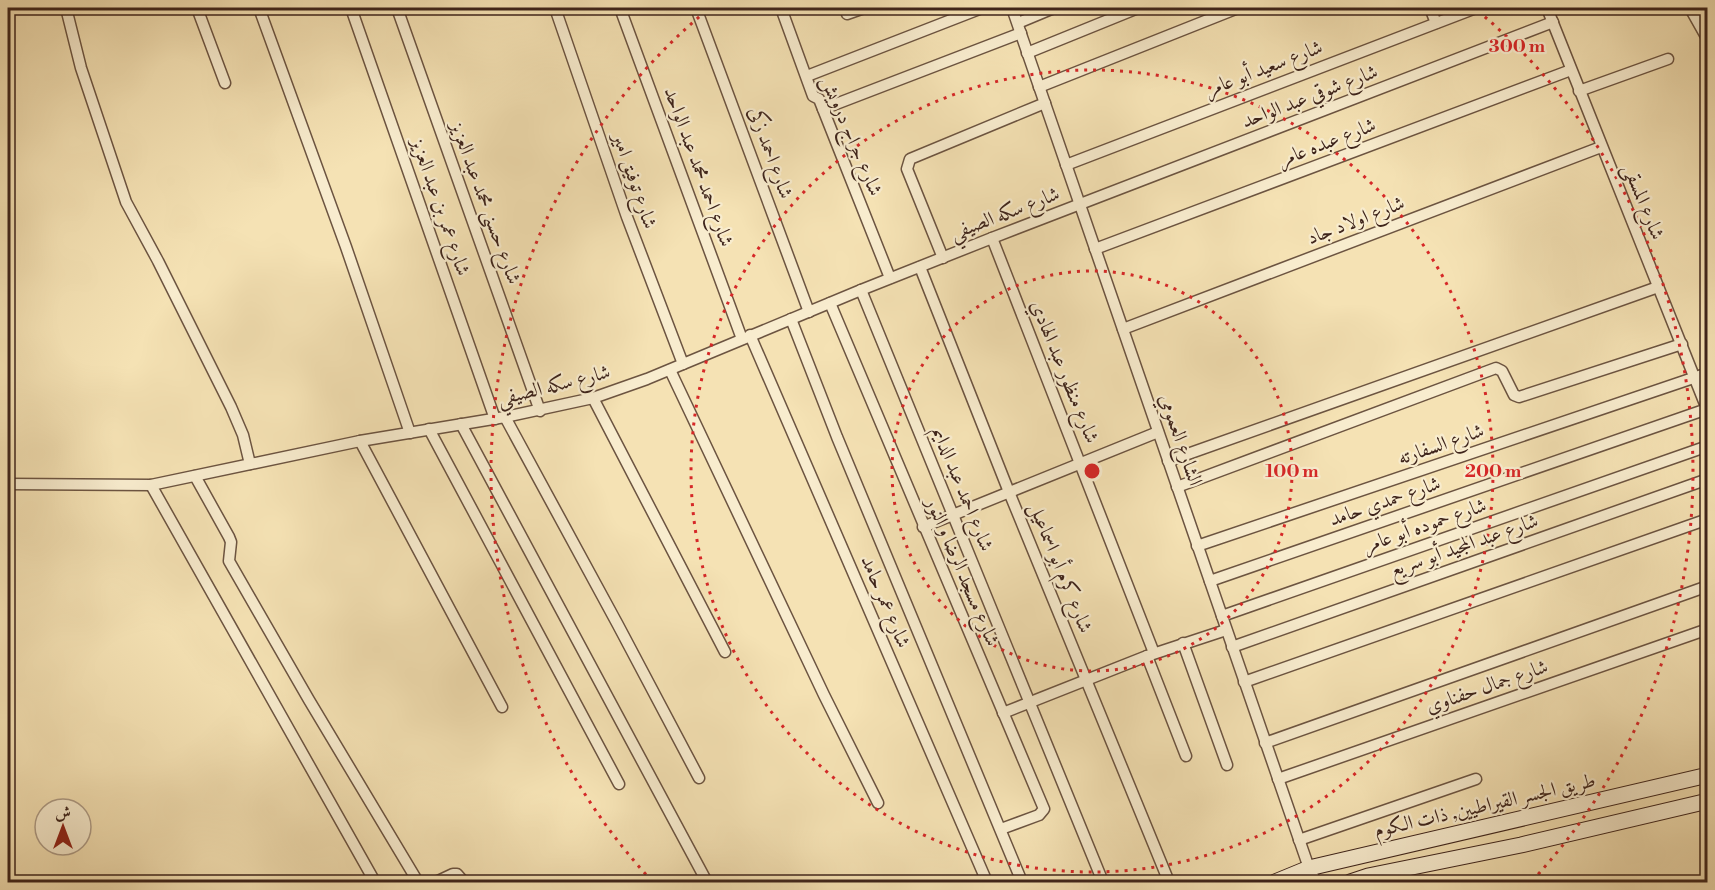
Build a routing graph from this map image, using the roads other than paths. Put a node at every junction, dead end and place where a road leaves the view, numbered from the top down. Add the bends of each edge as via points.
1 (66, 8) edge
2 (196, 8) edge
3 (259, 8) edge
4 (351, 8) edge
5 (397, 8) edge
6 (555, 8) edge
7 (620, 8) edge
8 (696, 8) edge
9 (781, 8) edge
10 (864, 8) edge
11 (982, 8) edge
12 (1012, 8) edge
13 (1054, 8) edge
14 (1138, 8) edge
15 (1238, 8) edge
16 (1430, 8) edge
17 (1476, 8) edge
18 (1547, 8) edge
19 (1690, 8) edge
20 (848, 14) dead end
21 (1553, 22) junction
22 (1436, 23) junction
23 (1019, 28) junction
24 (1707, 40) edge
25 (1028, 53) junction
26 (1668, 59) dead end
27 (1571, 70) junction
28 (807, 76) junction
29 (225, 84) dead end
30 (1039, 87) junction
31 (1579, 91) junction
32 (1045, 103) junction
33 (823, 109) junction
34 (1601, 147) junction
35 (1066, 165) junction
36 (1080, 205) junction
37 (992, 238) junction
38 (1095, 249) junction
39 (943, 258) junction
40 (920, 267) junction
41 (890, 278) junction
42 (1658, 287) junction
43 (861, 290) junction
44 (830, 303) junction
45 (809, 312) junction
46 (791, 319) junction
47 (1123, 329) junction
48 (746, 337) junction
49 (1682, 344) junction
50 (683, 364) junction
51 (670, 370) junction
52 (1707, 373) edge
53 (1695, 378) junction
54 (593, 398) junction
55 (1707, 409) edge
56 (540, 411) junction
57 (500, 418) junction
58 (461, 424) junction
59 (429, 429) junction
60 (1158, 432) junction
61 (410, 433) junction
62 (360, 441) junction
63 (1707, 446) edge
64 (1168, 461) junction
65 (1081, 462) junction
66 (250, 464) junction
67 (195, 476) junction
68 (1707, 479) edge
69 (8, 484) edge
70 (151, 485) junction
71 (1177, 487) junction
72 (1009, 492) junction
73 (953, 514) junction
74 (1707, 519) edge
75 (924, 527) junction
76 (1197, 546) junction
77 (1210, 581) junction
78 (1707, 586) edge
79 (1222, 616) junction
80 (1707, 629) edge
81 (1226, 630) junction
82 (1183, 643) junction
83 (1232, 647) junction
84 (725, 652) dead end
85 (1151, 654) junction
86 (1086, 678) junction
87 (1244, 682) junction
88 (1029, 702) junction
89 (502, 706) dead end
90 (1003, 712) junction
91 (1265, 743) junction
92 (1185, 756) dead end
93 (1227, 765) dead end
94 (1707, 775) edge
95 (699, 778) dead end
96 (1278, 779) junction
97 (1476, 779) dead end
98 (619, 784) dead end
99 (1707, 801) edge
100 (878, 802) dead end
101 (1001, 829) junction
102 (1299, 840) junction
103 (1309, 868) junction
104 (375, 882) edge
105 (418, 882) edge
106 (436, 882) edge
107 (464, 882) edge
108 (707, 882) edge
109 (987, 882) edge
110 (1022, 882) edge
111 (1103, 882) edge
112 (1170, 882) edge
113 (1275, 882) edge
114 (1316, 882) edge
115 (1350, 882) edge

1 - 66 street via 81,68 126,202 231,407
2 - 29 street
3 - 61 street
4 - 57 street, شارع عمر بن عبد العزيز
5 - 56 street, شارع حسنى محمد عبد العزيز
6 - 50 street, شارع توفيق امير
7 - 48 street, شارع احمد محمد عبد الواحد
8 - 45 street, شارع احمد زكى
9 - 28 street, شارع جراج درويش
10 - 20 street
11 - 28 street
12 - 23 street, الشارع العمومي
13 - 23 street
14 - 25 street
15 - 30 street
16 - 22 street
17 - 22 street, شارع سعيد أبو عامر
18 - 21 street, شارع المسقى
19 - 24 street
21 - 27 street, شارع المسقى
21 - 36 street, شارع شوقي عبد الواحد
22 - 35 street, شارع سعيد أبو عامر
23 - 25 street, الشارع العمومي
23 - 33 street
25 - 30 street, الشارع العمومي
26 - 31 street
27 - 31 street, شارع المسقى
27 - 38 street, شارع عبده عامر
28 - 33 street, شارع جراج درويش via 813,96
30 - 32 street, الشارع العمومي
31 - 34 street, شارع المسقى
32 - 35 street, الشارع العمومي
32 - 39 street via 908,162 907,169
33 - 41 street, شارع جراج درويش
34 - 42 street, شارع المسقى
34 - 47 street, شارع اولاد جاد
35 - 36 street, الشارع العمومي
36 - 37 street, شارع سكه الصيفي
36 - 38 street, الشارع العمومي
37 - 39 street, شارع سكه الصيفي
37 - 65 street, شارع منظور عبد الهادي
38 - 47 street, الشارع العمومي
39 - 40 street, شارع سكه الصيفي
40 - 41 street, شارع سكه الصيفي
40 - 72 street, شارع كرم أبو اسماعيل
41 - 43 street, شارع سكه الصيفي
42 - 49 street, شارع المسقى
42 - 64 street
43 - 44 street, شارع سكه الصيفي
43 - 73 street, شارع احمد عبد الدايم
44 - 45 street, شارع سكه الصيفي
44 - 75 street, شارع مسجد الرضا و النور
45 - 46 street, شارع سكه الصيفي
46 - 48 street, شارع سكه الصيفي
46 - 101 street
47 - 60 street, الشارع العمومي
48 - 50 street, شارع سكه الصيفي
48 - 109 street, شارع عمر حامد
49 - 53 street, شارع المسقى
49 - 71 street via 1519,397 1496,368
50 - 51 street, شارع سكه الصيفي
51 - 54 street, شارع سكه الصيفي
51 - 100 street
52 - 53 street, شارع السفارته
53 - 55 street, شارع المسقى
53 - 76 street, شارع السفارته
54 - 56 street, شارع سكه الصيفي
54 - 84 street
55 - 77 street, شارع حمدي حامد
56 - 57 street, شارع سكه الصيفي
57 - 58 street, شارع سكه الصيفي
57 - 95 street, شارع عمر بن عبد العزيز via 618,625
58 - 59 street, شارع سكه الصيفي
58 - 108 street
59 - 61 street, شارع سكه الصيفي
59 - 98 street
60 - 64 street, الشارع العمومي
60 - 65 street
61 - 62 street, شارع سكه الصيفي
62 - 66 street, شارع سكه الصيفي
62 - 89 street
63 - 79 street, شارع حموده أبو عامر
64 - 71 street, الشارع العمومي
65 - 72 street
65 - 85 street, شارع منظور عبد الهادي
66 - 67 street, شارع سكه الصيفي
67 - 70 street, شارع سكه الصيفي
67 - 105 street via 231,542 229,561
68 - 83 street, شارع عبد المجيد أبو سريع
69 - 70 street, شارع سكه الصيفي
70 - 104 street
71 - 76 street, الشارع العمومي
72 - 73 street
72 - 86 street, شارع كرم أبو اسماعيل
73 - 75 street
73 - 88 street, شارع احمد عبد الدايم
74 - 87 street
75 - 90 street, شارع مسجد الرضا و النور
76 - 77 street, الشارع العمومي
77 - 79 street, الشارع العمومي
78 - 91 street
79 - 81 street, الشارع العمومي
80 - 96 street, شارع جمال حفناوي
81 - 82 street
81 - 83 street, الشارع العمومي
82 - 85 street
82 - 93 street
83 - 87 street, الشارع العمومي
85 - 86 street
85 - 92 street, شارع منظور عبد الهادي
86 - 88 street
86 - 112 street, شارع كرم أبو اسماعيل
87 - 91 street, الشارع العمومي
88 - 90 street
88 - 111 street, شارع احمد عبد الدايم
90 - 101 street, شارع مسجد الرضا و النور via 1044,809 1039,815
91 - 96 street, الشارع العمومي
94 - 103 street, طريق الجسر القيراطيين, ذات الكوم
96 - 102 street, الشارع العمومي
97 - 102 street
99 - 115 street
101 - 110 street
102 - 103 street, الشارع العمومي
103 - 113 street, طريق الجسر القيراطيين, ذات الكوم
103 - 114 street, الشارع العمومي
106 - 107 street via 458,874

